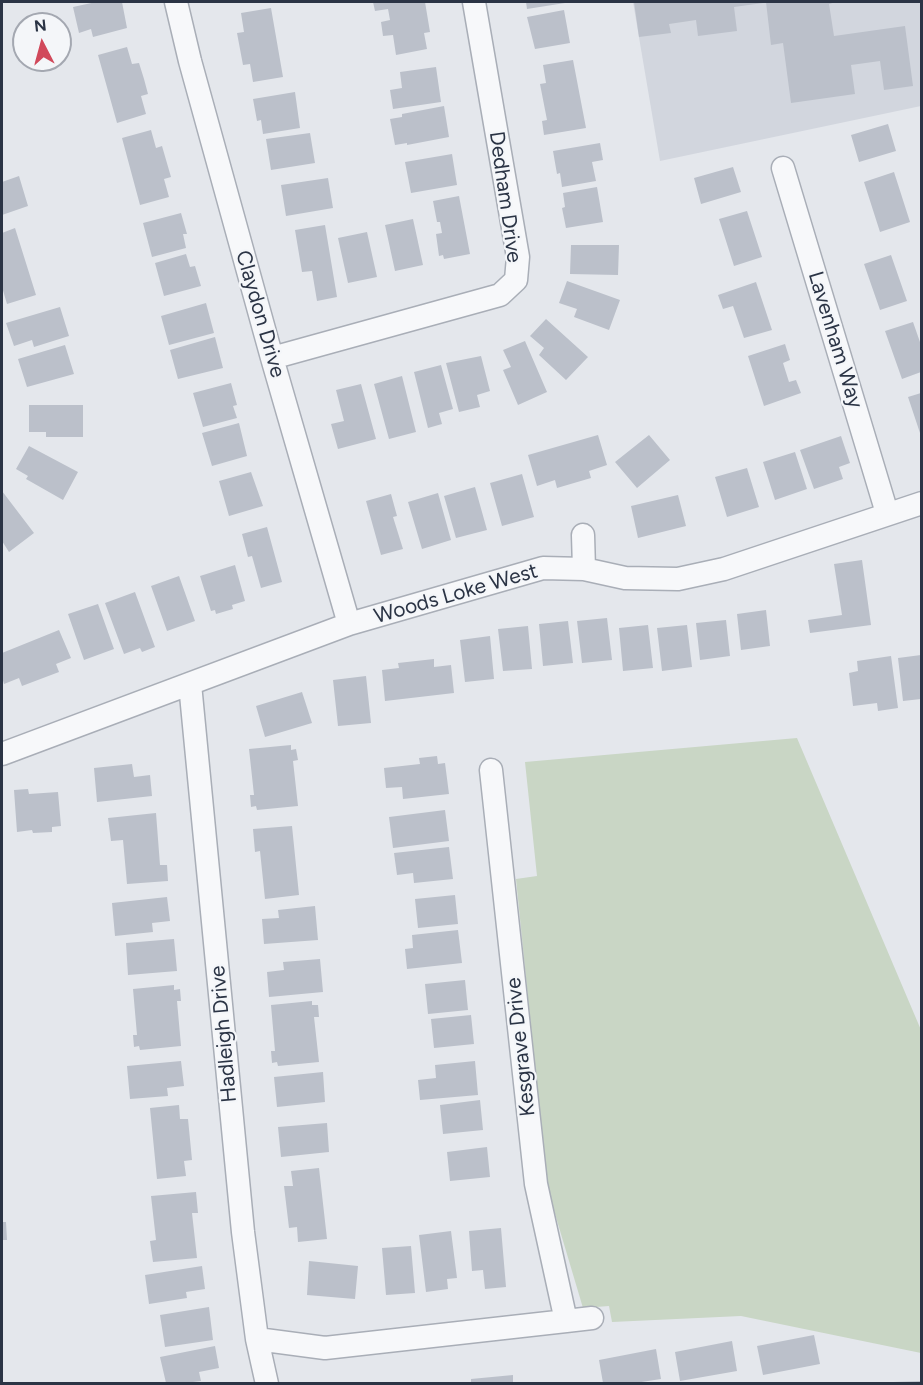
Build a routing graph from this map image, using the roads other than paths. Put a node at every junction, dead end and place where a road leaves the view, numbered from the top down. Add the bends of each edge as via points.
1 (176, 2) edge
2 (474, 2) edge
3 (783, 168) dead end
4 (272, 358) junction
5 (921, 503) edge
6 (887, 513) junction
7 (583, 535) dead end
8 (584, 569) junction
9 (349, 624) junction
10 (190, 684) junction
11 (2, 754) edge
12 (491, 770) dead end
13 (592, 1318) dead end
14 (566, 1321) junction
15 (257, 1339) junction
16 (267, 1383) edge

1 - 4 street, Claydon Drive
2 - 4 street, Dedham Drive via 518,257 516,280 500,295
3 - 6 street, Lavenham Way
4 - 9 street, Claydon Drive
5 - 6 street, Woods Loke West
6 - 8 street, Woods Loke West via 724,569 678,579 625,578
7 - 8 street
8 - 9 street, Woods Loke West via 543,568
9 - 10 street, Woods Loke West
10 - 11 street, Woods Loke West
10 - 15 street, Hadleigh Drive via 243,1232
12 - 14 street, Kesgrave Drive via 536,1184
13 - 14 street
14 - 15 street via 325,1348
15 - 16 street, Hadleigh Drive

